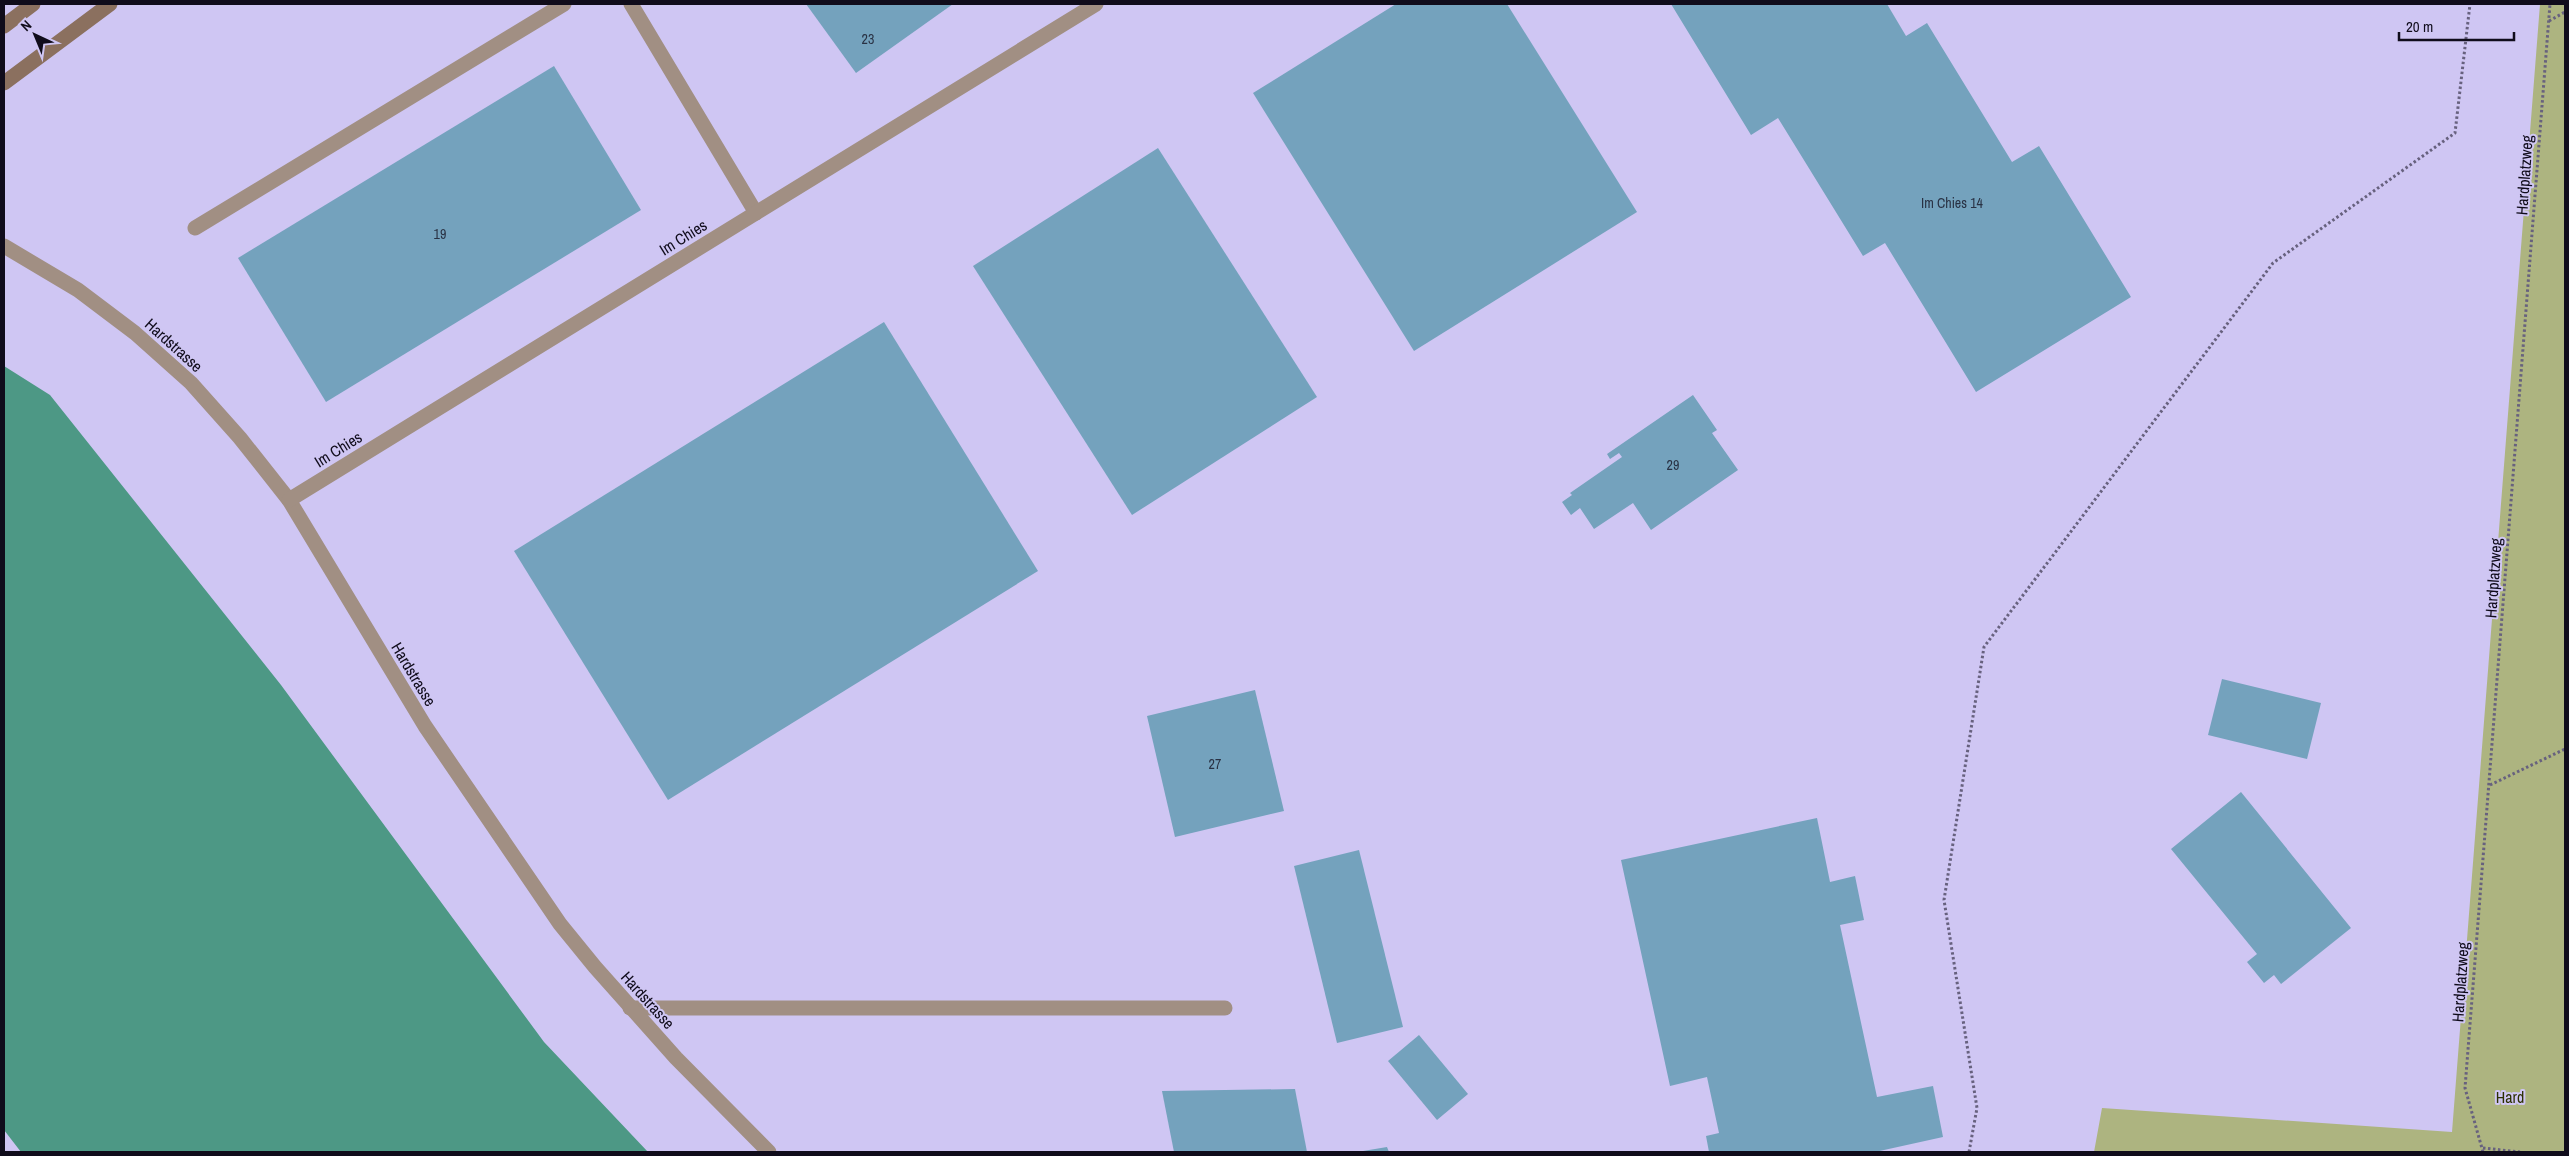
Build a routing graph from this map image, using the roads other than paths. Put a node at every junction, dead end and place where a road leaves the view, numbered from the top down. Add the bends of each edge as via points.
1 (33, 4) edge
2 (110, 4) edge
3 (564, 4) edge
4 (631, 4) edge
5 (1096, 4) edge
6 (4, 26) edge
7 (4, 83) edge
8 (756, 213) junction
9 (195, 228) dead end
10 (4, 246) edge
11 (289, 500) junction
12 (630, 1008) junction
13 (1225, 1008) dead end
14 (769, 1152) edge

1 - 6 main road
2 - 7 main road
3 - 9 street
4 - 8 street
5 - 8 street, Im Chies
8 - 11 street, Im Chies
10 - 11 street, Hardstrasse via 78,290 149,345 191,383
11 - 12 street, Hardstrasse via 425,726 493,828 560,924
12 - 13 street
12 - 14 street, Hardstrasse

